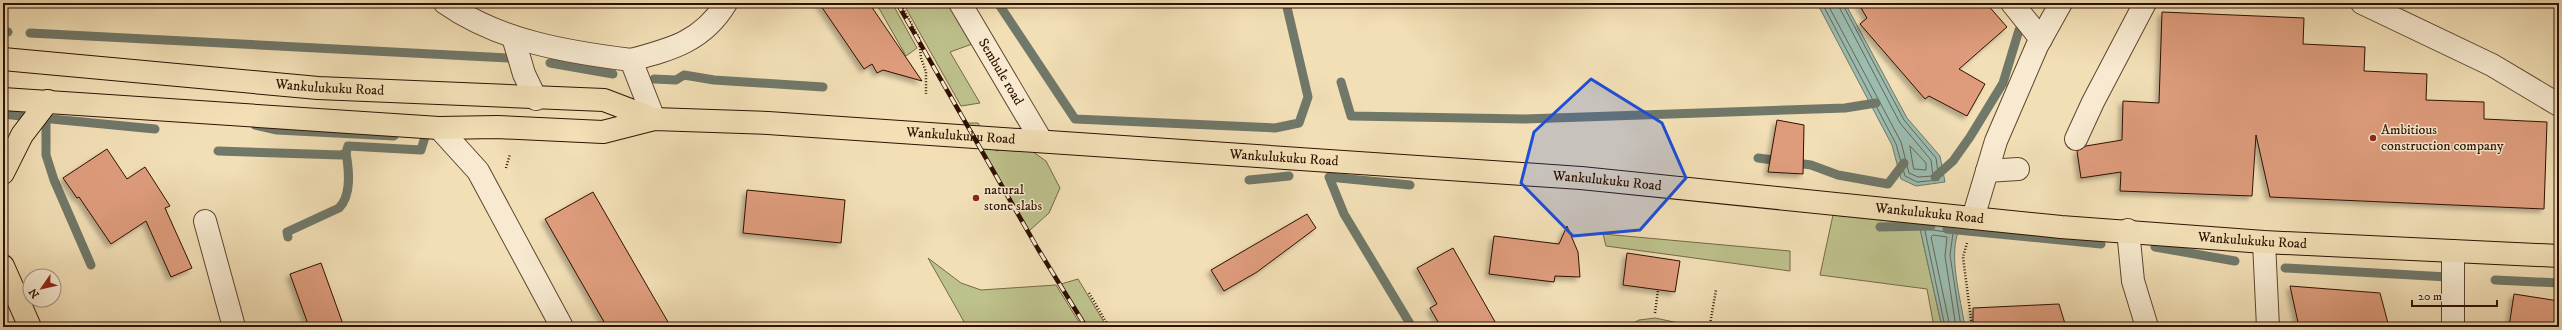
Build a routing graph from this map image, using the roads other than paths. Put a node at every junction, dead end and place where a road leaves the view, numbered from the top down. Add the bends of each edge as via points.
1 (445, 3) edge
2 (726, 3) edge
3 (960, 3) edge
4 (2012, 3) edge
5 (2061, 3) edge
6 (2145, 3) edge
7 (2362, 3) edge
8 (513, 37) junction
9 (2041, 39) junction
10 (3, 59) edge
11 (631, 60) junction
12 (3, 99) edge
13 (536, 99) junction
14 (48, 101) junction
15 (2559, 105) edge
16 (654, 119) junction
17 (439, 128) junction
18 (2076, 139) dead end
19 (1042, 140) junction
20 (2018, 169) dead end
21 (1987, 171) junction
22 (3, 173) edge
23 (1973, 218) junction
24 (205, 221) dead end
25 (2128, 230) junction
26 (2264, 242) junction
27 (2453, 251) junction
28 (2559, 256) edge
29 (3, 266) edge
30 (2268, 326) edge
31 (30, 327) edge
32 (234, 327) edge
33 (562, 327) edge
34 (2147, 327) edge
35 (2453, 327) edge

1 - 8 street via 464,17
2 - 11 street via 701,32 676,47
3 - 19 street, Sembule road
4 - 9 street
5 - 9 street
6 - 18 street
7 - 15 street via 2492,65
8 - 11 street via 584,54
8 - 13 street via 524,74
9 - 21 street via 1996,141
10 - 13 main road, Wankulukuku Road via 318,88
11 - 16 street
12 - 14 main road, Wankulukuku Road
13 - 16 main road, Wankulukuku Road via 604,100
14 - 17 main road, Wankulukuku Road
14 - 22 main road via 22,135
16 - 17 main road, Wankulukuku Road via 603,132
16 - 19 main road, Wankulukuku Road via 775,123
17 - 33 street via 478,171
19 - 23 main road, Wankulukuku Road via 1581,178
20 - 21 street
21 - 23 street
23 - 25 main road, Wankulukuku Road via 2061,227
24 - 32 street
25 - 26 main road, Wankulukuku Road
25 - 34 street via 2133,281
26 - 27 main road, Wankulukuku Road
26 - 30 street
27 - 28 main road, Wankulukuku Road
27 - 35 street
29 - 31 main road

